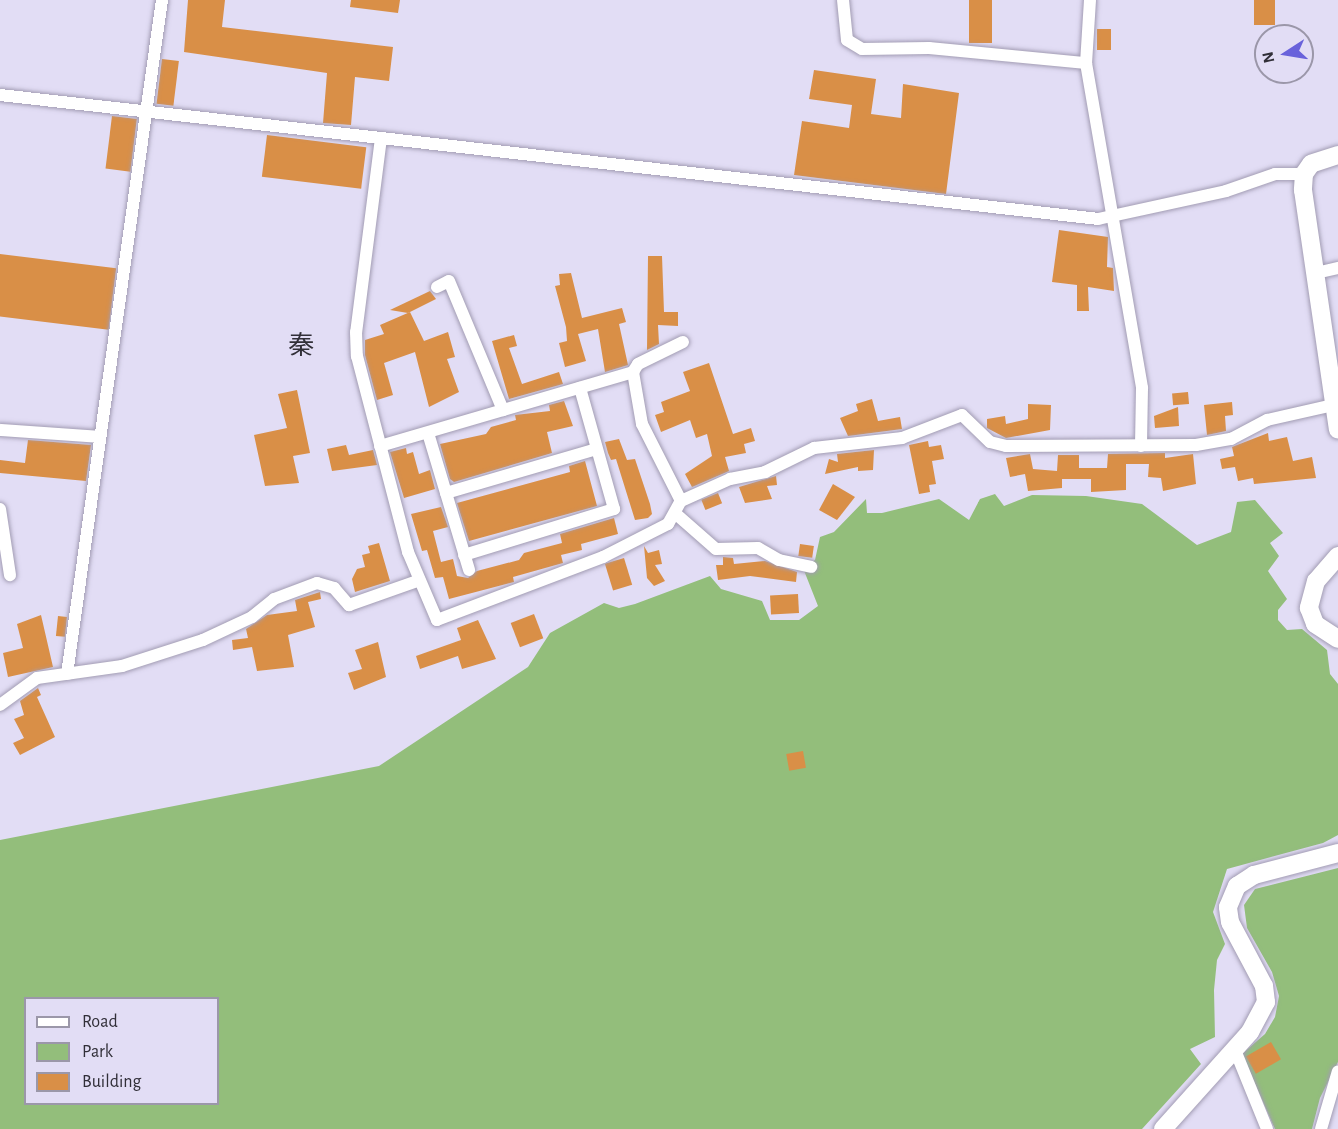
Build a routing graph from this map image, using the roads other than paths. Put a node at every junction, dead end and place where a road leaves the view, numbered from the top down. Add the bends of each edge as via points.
1 (162, 0) edge
2 (843, 0) edge
3 (1090, 0) edge
4 (1086, 63) junction
5 (0, 95) edge
6 (144, 111) junction
7 (381, 138) junction
8 (1338, 155) edge
9 (1304, 174) junction
10 (1114, 218) junction
11 (1338, 268) edge
12 (1316, 273) junction
13 (437, 287) dead end
14 (683, 342) dead end
15 (633, 372) junction
16 (580, 388) junction
17 (1336, 404) edge
18 (503, 410) junction
19 (1338, 429) edge
20 (0, 430) edge
21 (428, 433) junction
22 (99, 437) junction
23 (380, 446) junction
24 (1141, 446) junction
25 (596, 449) junction
26 (446, 493) junction
27 (681, 501) junction
28 (0, 509) edge
29 (676, 514) junction
30 (2, 525) edge
31 (464, 555) junction
32 (1338, 556) edge
33 (811, 567) dead end
34 (469, 570) dead end
35 (10, 575) dead end
36 (417, 580) junction
37 (1338, 639) edge
38 (67, 674) junction
39 (0, 705) edge
40 (1338, 853) edge
41 (1235, 1050) junction
42 (1338, 1071) edge
43 (1163, 1129) edge
44 (1267, 1129) edge
45 (1321, 1129) edge

1 - 6 street
2 - 4 street via 847,40 861,49 929,48
3 - 4 street
4 - 10 street
5 - 6 street
6 - 7 street
6 - 22 street
7 - 10 street
7 - 23 street via 356,332 357,356
8 - 9 street via 1311,164
9 - 10 street via 1275,174
9 - 12 street
10 - 24 street via 1142,388
11 - 12 street
12 - 17 street
13 - 18 street via 448,281
14 - 15 street via 638,364
15 - 16 street
15 - 27 street via 642,424
16 - 18 street
16 - 25 street
17 - 19 street
17 - 24 street via 1267,420 1217,442
18 - 21 street
20 - 22 street
21 - 23 street
21 - 26 street
22 - 38 street
23 - 36 street
24 - 27 street via 1006,446 990,442 962,415 902,438 814,448 765,472 730,479
25 - 26 street
25 - 31 street via 614,509
26 - 31 street
27 - 29 street
28 - 30 street
29 - 33 street via 716,549 758,548 779,561
29 - 36 street via 653,534 603,557 437,620
30 - 35 street
31 - 34 street
32 - 37 street via 1316,581 1309,608 1315,624
36 - 38 street via 349,605 333,588 316,583 274,599 252,617 167,654
38 - 39 street via 37,678
40 - 41 street via 1254,875 1237,886 1228,907 1230,922 1264,986 1266,1002 1257,1024
41 - 43 street
41 - 44 street
42 - 45 street

